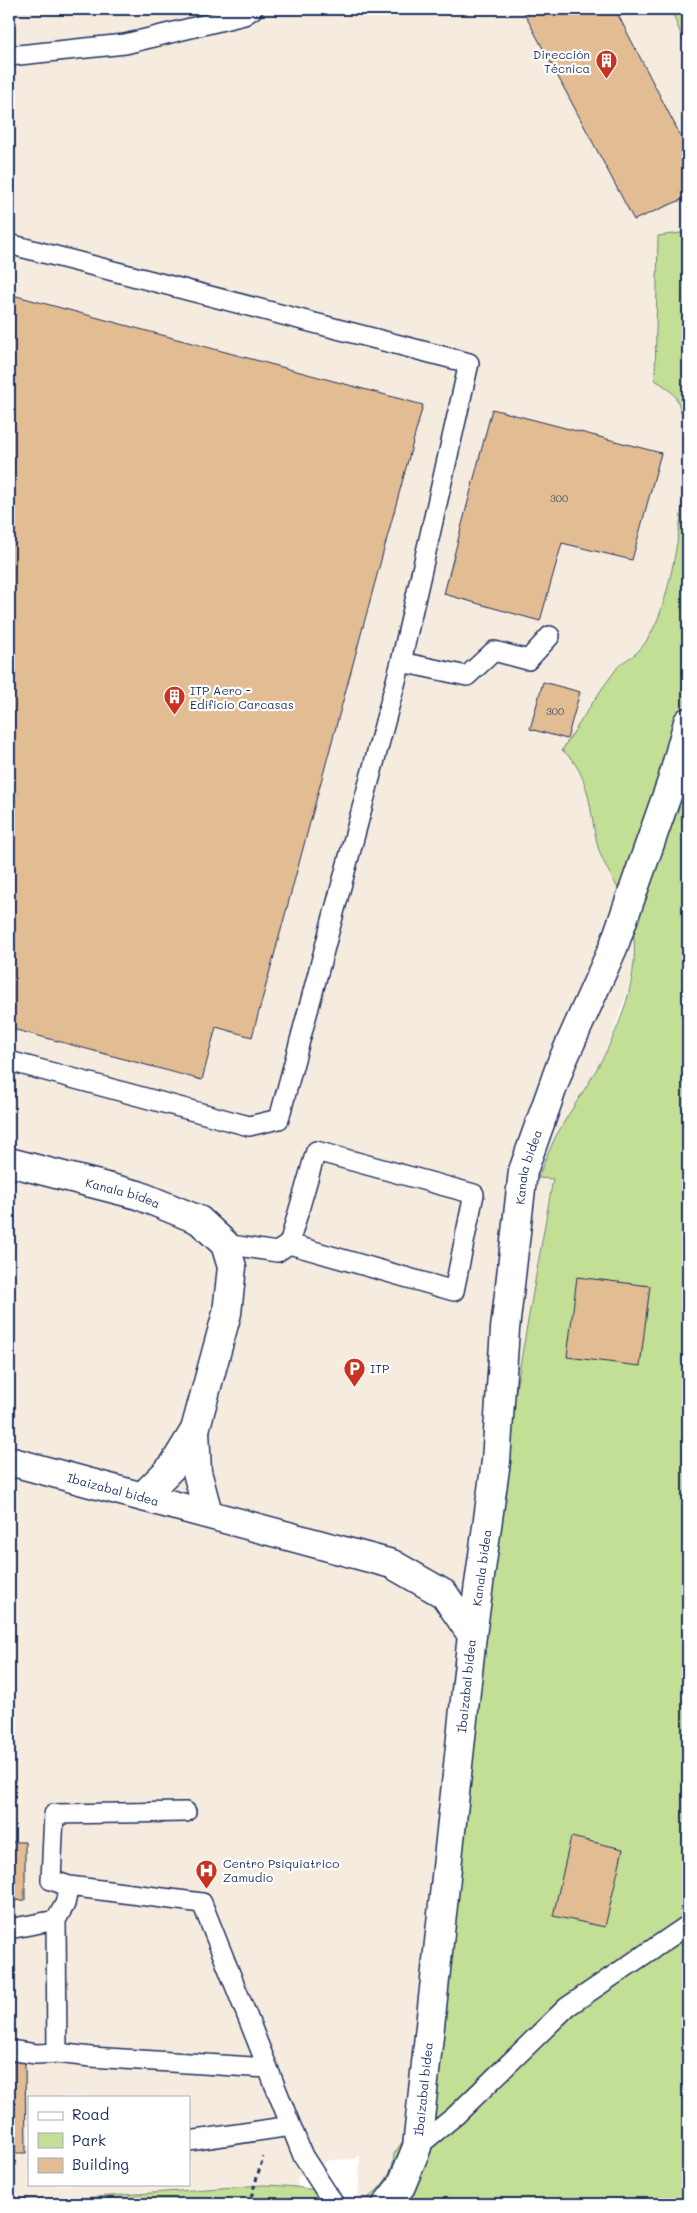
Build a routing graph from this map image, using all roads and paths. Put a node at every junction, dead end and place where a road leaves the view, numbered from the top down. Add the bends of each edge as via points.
1 (245, 11) edge
2 (9, 56) edge
3 (9, 244) edge
4 (550, 636) dead end
5 (401, 662) junction
6 (688, 722) edge
7 (9, 1061) edge
8 (9, 1162) edge
9 (225, 1244) junction
10 (289, 1244) junction
11 (195, 1430) junction
12 (9, 1461) edge
13 (143, 1496) junction
14 (208, 1513) junction
15 (472, 1635) junction
16 (186, 1812) dead end
17 (69, 1886) junction
18 (56, 1920) junction
19 (688, 1925) edge
20 (9, 1929) edge
21 (9, 2050) edge
22 (57, 2052) junction
23 (268, 2068) junction
24 (291, 2126) junction
25 (271, 2129) junction
26 (190, 2141) edge
27 (417, 2147) junction
28 (249, 2204) edge
29 (334, 2204) edge
30 (388, 2204) edge

1 - 2 lane via 125,44
3 - 5 lane via 469,363
4 - 5 lane via 528,660 494,651 467,676
5 - 7 lane via 279,1119 249,1126
6 - 15 street, Kanala bidea via 672,780 613,948 561,1064 523,1171 496,1461
8 - 9 street, Kanala bidea via 138,1195 199,1220
9 - 10 lane via 277,1252
9 - 11 street via 232,1267 227,1313
10 - 10 lane via 454,1291 474,1194 316,1151
11 - 13 street via 174,1466
11 - 14 street via 197,1472
12 - 13 street, Ibaizabal bidea
13 - 14 street, Ibaizabal bidea
14 - 15 street, Ibaizabal bidea via 392,1564 444,1594
15 - 27 street, Ibaizabal bidea
16 - 17 lane via 54,1814 51,1880
17 - 18 lane via 65,1904
17 - 23 lane via 202,1903
18 - 20 lane
18 - 22 lane
19 - 27 lane via 567,2007 455,2116
21 - 22 lane via 36,2054
22 - 23 lane
23 - 24 lane
24 - 25 lane
24 - 29 lane via 303,2156
25 - 26 lane
25 - 28 path
27 - 30 street, Ibaizabal bidea via 401,2186

